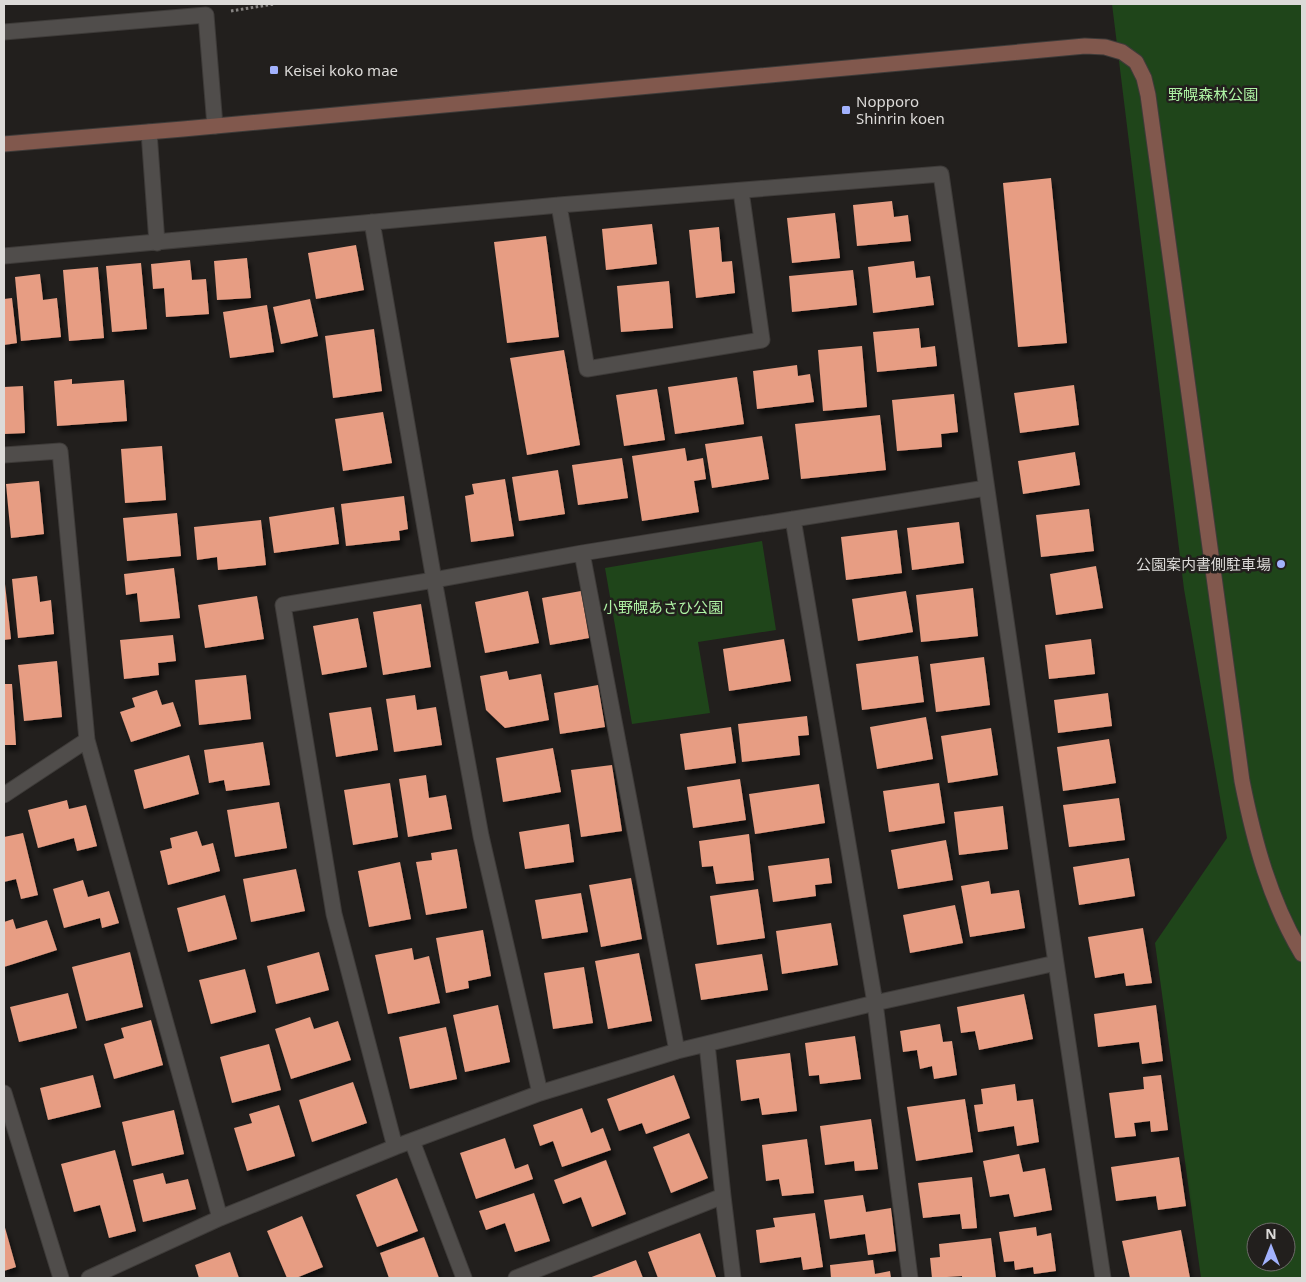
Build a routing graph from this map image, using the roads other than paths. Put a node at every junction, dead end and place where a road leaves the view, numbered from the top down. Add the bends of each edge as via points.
1 (4, 32) edge
2 (215, 126) junction
3 (150, 132) junction
4 (4, 144) edge
5 (742, 191) junction
6 (559, 205) junction
7 (372, 222) junction
8 (157, 243) junction
9 (4, 256) edge
10 (4, 455) edge
11 (986, 488) junction
12 (793, 519) junction
13 (582, 553) junction
14 (434, 580) junction
15 (87, 740) junction
16 (4, 795) edge
17 (1302, 954) edge
18 (1056, 963) junction
19 (875, 1003) junction
20 (708, 1044) junction
21 (677, 1051) junction
22 (540, 1093) junction
23 (4, 1094) edge
24 (412, 1141) junction
25 (395, 1147) junction
26 (723, 1196) junction
27 (220, 1218) junction
28 (61, 1278) edge
29 (89, 1278) edge
30 (464, 1278) edge
31 (516, 1278) edge
32 (733, 1278) edge
33 (910, 1278) edge
34 (1104, 1278) edge

1 - 2 street via 206,15
2 - 3 street
2 - 17 street via 1085,46 1122,52 1136,62 1148,95 1242,781 1257,848 1268,880
3 - 4 street
3 - 8 street
5 - 6 street
5 - 6 street via 762,340 587,369
5 - 11 street via 941,174
6 - 7 street
7 - 8 street
7 - 14 street
8 - 9 street
10 - 15 street via 60,451
11 - 12 street
11 - 18 street
12 - 13 street
12 - 19 street
13 - 14 street
13 - 21 street
14 - 22 street via 481,836
14 - 25 street via 284,605 334,914
15 - 16 street
15 - 27 street
18 - 19 street
18 - 34 street
19 - 20 street
19 - 33 street
20 - 21 street
20 - 26 street
21 - 22 street
22 - 24 street
23 - 28 street
24 - 25 street
24 - 30 street
25 - 27 street
26 - 31 street
26 - 32 street
27 - 29 street

